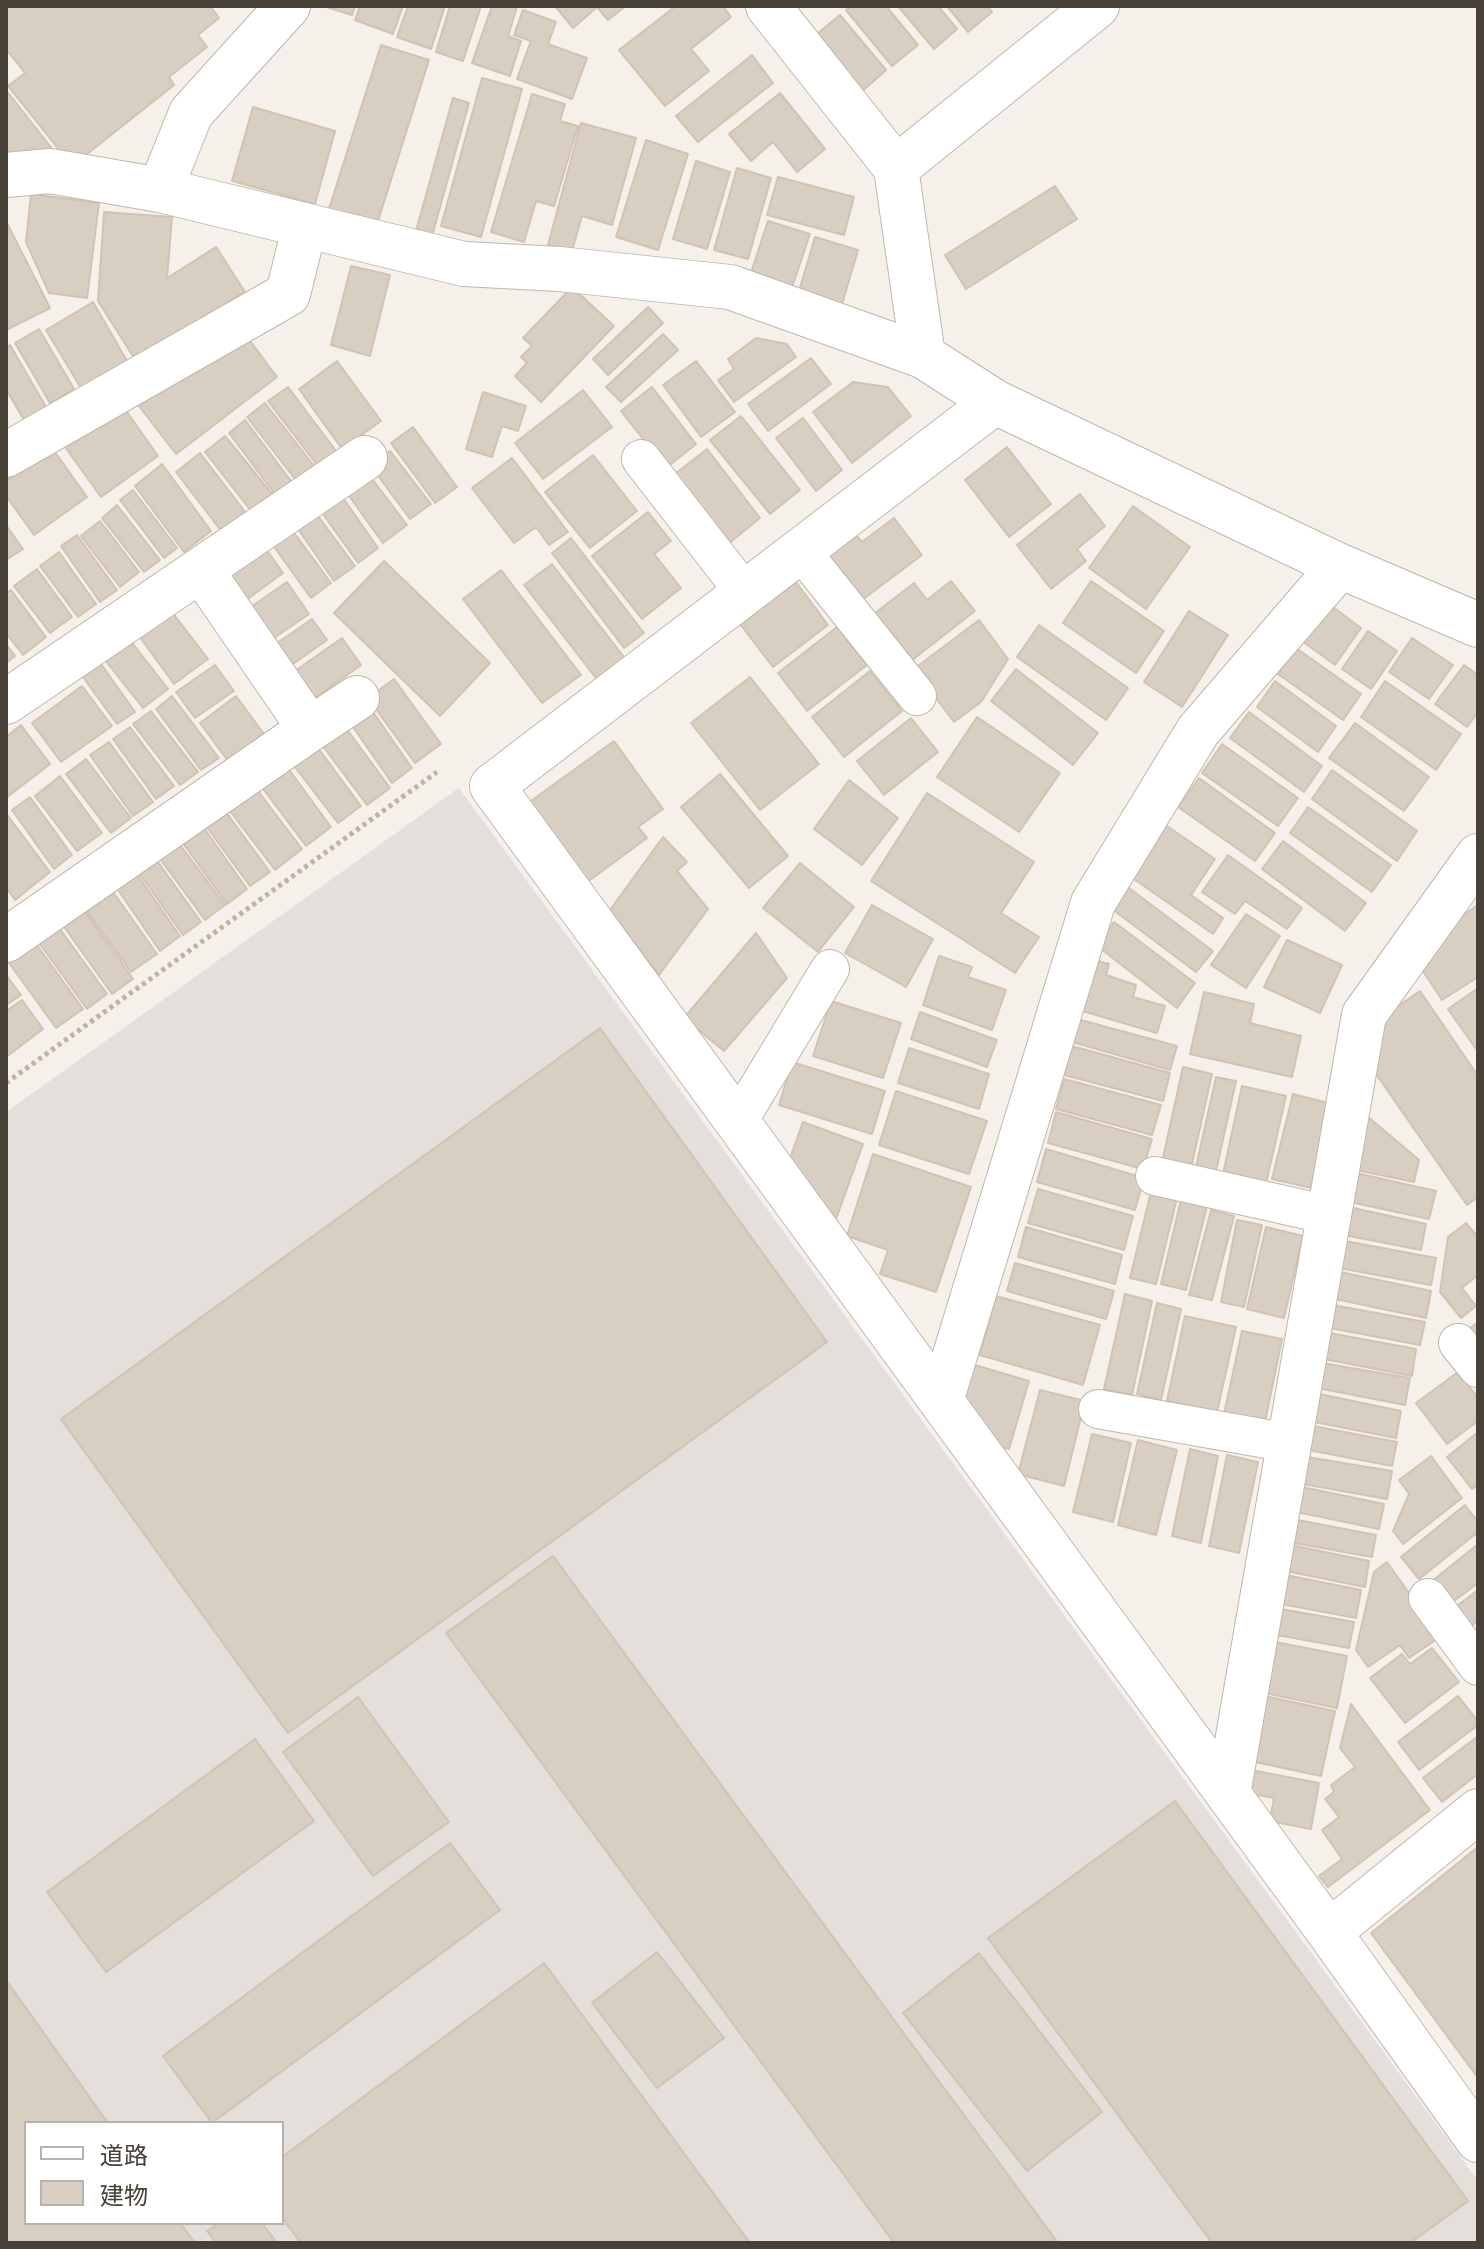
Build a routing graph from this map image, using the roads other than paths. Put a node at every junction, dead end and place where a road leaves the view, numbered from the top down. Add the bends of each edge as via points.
1 (288, 6) edge
2 (768, 6) edge
3 (1097, 6) edge
4 (896, 168) junction
5 (6, 175) edge
6 (160, 190) junction
7 (305, 225) junction
8 (923, 356) junction
9 (995, 402) junction
10 (6, 455) edge
11 (365, 458) dead end
12 (641, 459) dead end
13 (801, 551) junction
14 (1340, 566) junction
15 (201, 570) junction
16 (745, 593) junction
17 (1478, 625) edge
18 (917, 696) dead end
19 (357, 698) dead end
20 (6, 702) edge
21 (310, 729) junction
22 (1478, 856) edge
23 (6, 940) edge
24 (830, 969) dead end
25 (737, 1123) junction
26 (1155, 1176) dead end
27 (1329, 1215) junction
28 (941, 1401) junction
29 (1098, 1409) dead end
30 (1289, 1443) junction
31 (1428, 1598) dead end
32 (1478, 1666) edge
33 (1228, 1794) junction
34 (1478, 1811) edge
35 (1329, 1932) junction
36 (1478, 2140) edge

1 - 6 street via 191,113
2 - 4 street
3 - 4 street
4 - 8 street
5 - 6 street via 50,171
6 - 7 street
7 - 8 street via 464,264 730,287
7 - 10 street via 288,294
8 - 9 street
9 - 13 street
9 - 14 street
11 - 15 street
12 - 16 lane
13 - 16 street
13 - 18 lane
14 - 17 street
14 - 28 street via 1198,731 1093,903
15 - 20 street
15 - 21 street
16 - 25 street via 492,786
19 - 21 street
21 - 23 street
22 - 27 street via 1364,1015
24 - 25 lane
25 - 28 street
26 - 27 lane
27 - 30 street
28 - 33 street
29 - 30 lane
30 - 33 street
31 - 32 lane
33 - 35 street
34 - 35 street
35 - 36 street

